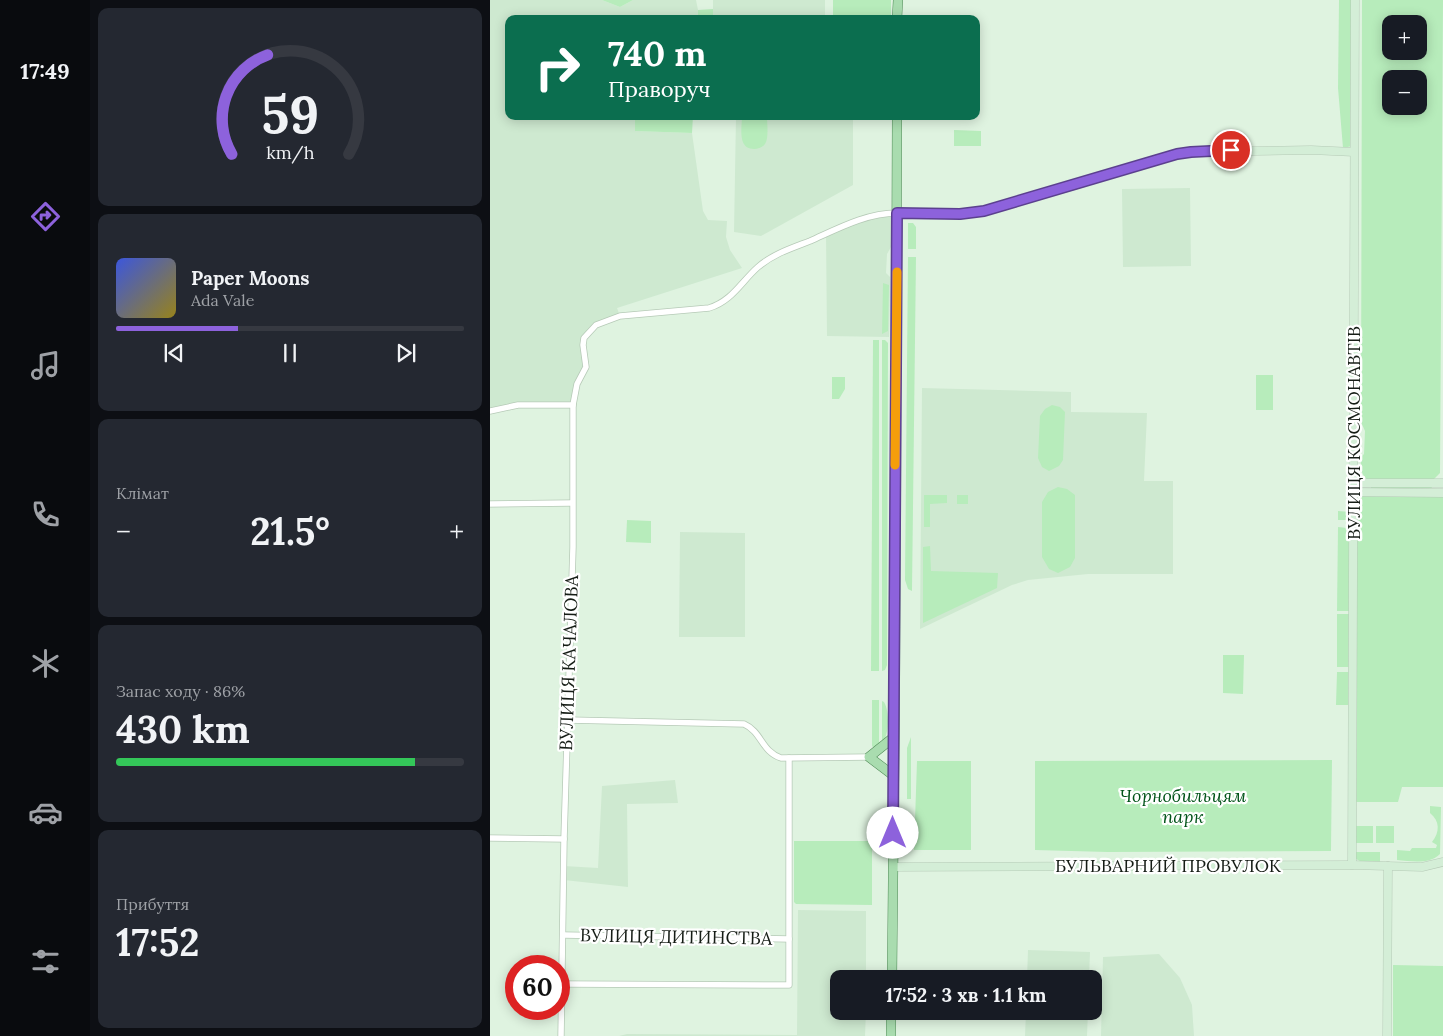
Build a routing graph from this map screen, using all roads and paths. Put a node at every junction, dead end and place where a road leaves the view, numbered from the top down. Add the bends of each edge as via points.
1 (898, 0) edge
2 (1355, 0) edge
3 (898, 15) edge
4 (897, 120) edge
5 (1354, 152) junction
6 (897, 213) junction
7 (573, 405) junction
8 (490, 411) edge
9 (1443, 483) edge
10 (1353, 484) junction
11 (1353, 492) junction
12 (1443, 493) edge
13 (490, 504) edge
14 (572, 504) junction
15 (568, 720) junction
16 (894, 737) junction
17 (869, 757) junction
18 (789, 758) junction
19 (894, 776) junction
20 (490, 838) edge
21 (564, 839) junction
22 (1443, 862) edge
23 (1352, 865) junction
24 (1388, 866) junction
25 (893, 867) junction
26 (563, 935) junction
27 (789, 938) junction
28 (563, 955) edge
29 (892, 970) edge
30 (570, 984) edge
31 (562, 1020) edge
32 (891, 1020) edge
33 (561, 1036) edge
34 (891, 1036) edge
35 (1387, 1036) edge

1 - 3 main road
2 - 5 street, ВУЛИЦЯ КОСМОНАВТІВ
4 - 6 main road
5 - 6 street via 1191,152 984,211
5 - 10 street, ВУЛИЦЯ КОСМОНАВТІВ
6 - 7 street, ВУЛИЦЯ КАЧАЛОВА via 862,218 773,256 718,305 620,316 596,325 584,338 586,367 577,384
6 - 16 main road
7 - 8 street via 518,405
7 - 14 street, ВУЛИЦЯ КАЧАЛОВА
9 - 10 street
10 - 11 street, ВУЛИЦЯ КОСМОНАВТІВ
11 - 12 street
11 - 23 street, ВУЛИЦЯ КОСМОНАВТІВ
13 - 14 street
14 - 15 street, ВУЛИЦЯ КАЧАЛОВА
15 - 18 street via 744,724 756,731 768,751 781,758
15 - 21 street, ВУЛИЦЯ КАЧАЛОВА
16 - 17 main road
16 - 19 main road
17 - 18 street
17 - 19 main road
18 - 27 street
19 - 25 main road
20 - 21 street
21 - 26 street, ВУЛИЦЯ КАЧАЛОВА
22 - 24 street, БУЛЬВАРНИЙ ПРОВУЛОК via 1422,867
23 - 24 street, БУЛЬВАРНИЙ ПРОВУЛОК
23 - 25 street, БУЛЬВАРНИЙ ПРОВУЛОК
24 - 35 street
25 - 29 main road
26 - 27 street, ВУЛИЦЯ ДИТИНСТВА
26 - 28 street, ВУЛИЦЯ КАЧАЛОВА
27 - 30 street via 789,985
31 - 33 street, ВУЛИЦЯ КАЧАЛОВА
32 - 34 main road

